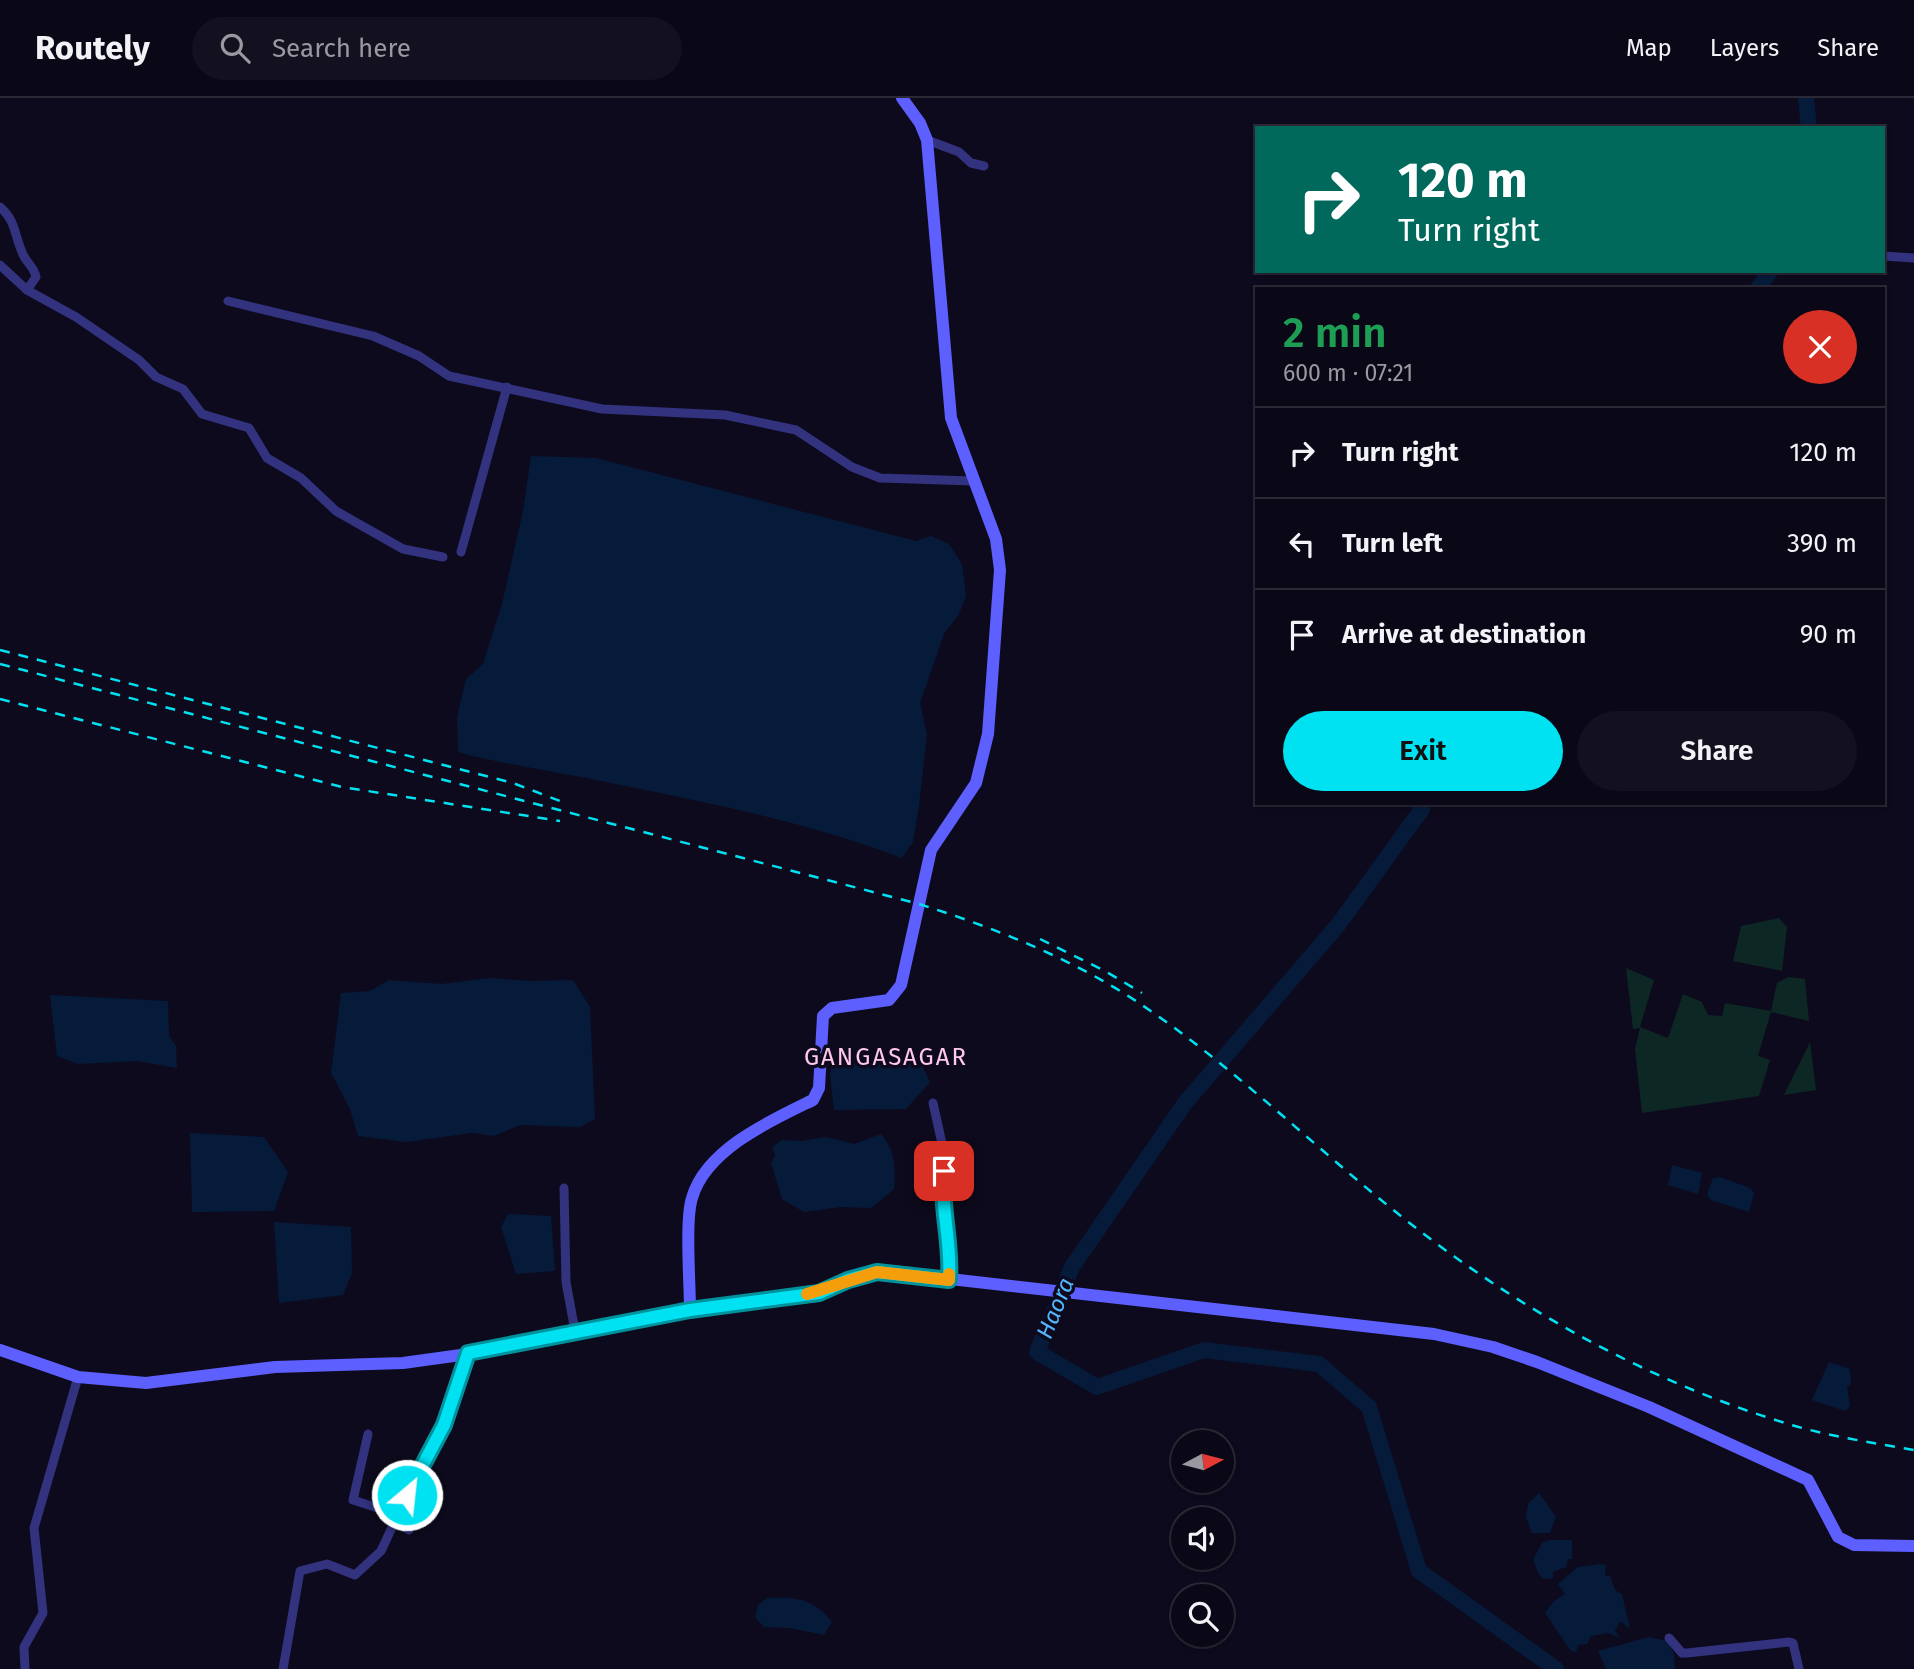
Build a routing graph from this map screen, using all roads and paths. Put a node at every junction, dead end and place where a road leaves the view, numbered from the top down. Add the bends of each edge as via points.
1 (902, 98) edge
2 (926, 140) junction
3 (984, 166) dead end
4 (0, 207) edge
5 (1885, 256) edge
6 (1914, 258) edge
7 (0, 265) edge
8 (27, 290) junction
9 (228, 301) dead end
10 (507, 387) junction
11 (973, 481) junction
12 (461, 552) dead end
13 (443, 557) dead end
14 (933, 1103) dead end
15 (564, 1188) dead end
16 (949, 1280) junction
17 (690, 1310) junction
18 (575, 1331) junction
19 (0, 1350) edge
20 (468, 1353) junction
21 (78, 1377) junction
22 (368, 1434) dead end
23 (399, 1510) junction
24 (394, 1521) junction
25 (409, 1530) dead end
26 (1914, 1546) edge
27 (1669, 1639) dead end
28 (25, 1669) edge
29 (283, 1669) edge
30 (1799, 1669) edge

1 - 2 main road
2 - 3 street
2 - 11 main road via 951,418
4 - 8 street via 12,218 22,255 34,268 36,277
5 - 6 street
7 - 8 street
8 - 13 street via 76,317 156,377 183,389 202,414 249,428 267,458 301,478 336,511 403,550
9 - 10 street via 373,336 419,356 449,376
10 - 11 street via 603,409 725,415 796,430 852,467 880,478
10 - 12 street
11 - 17 main road via 996,539 1000,570 988,734 976,783 932,850 901,985 889,1000 832,1008 823,1016 819,1088 813,1100 742,1135 698,1181 691,1200
14 - 16 street via 945,1157 942,1185 951,1251
15 - 18 street via 566,1282
16 - 17 main road via 877,1272 819,1293
16 - 26 main road via 1373,1326 1493,1347 1649,1408 1808,1480 1845,1541
17 - 18 main road
18 - 20 main road
19 - 21 main road
20 - 21 main road via 403,1363 275,1367 146,1383
20 - 23 street via 444,1425
21 - 28 street via 34,1528 43,1614 24,1647
22 - 23 street via 353,1500
23 - 24 street
24 - 25 street
24 - 29 street via 381,1550 355,1575 327,1564 300,1571
27 - 30 street via 1682,1653 1793,1643

